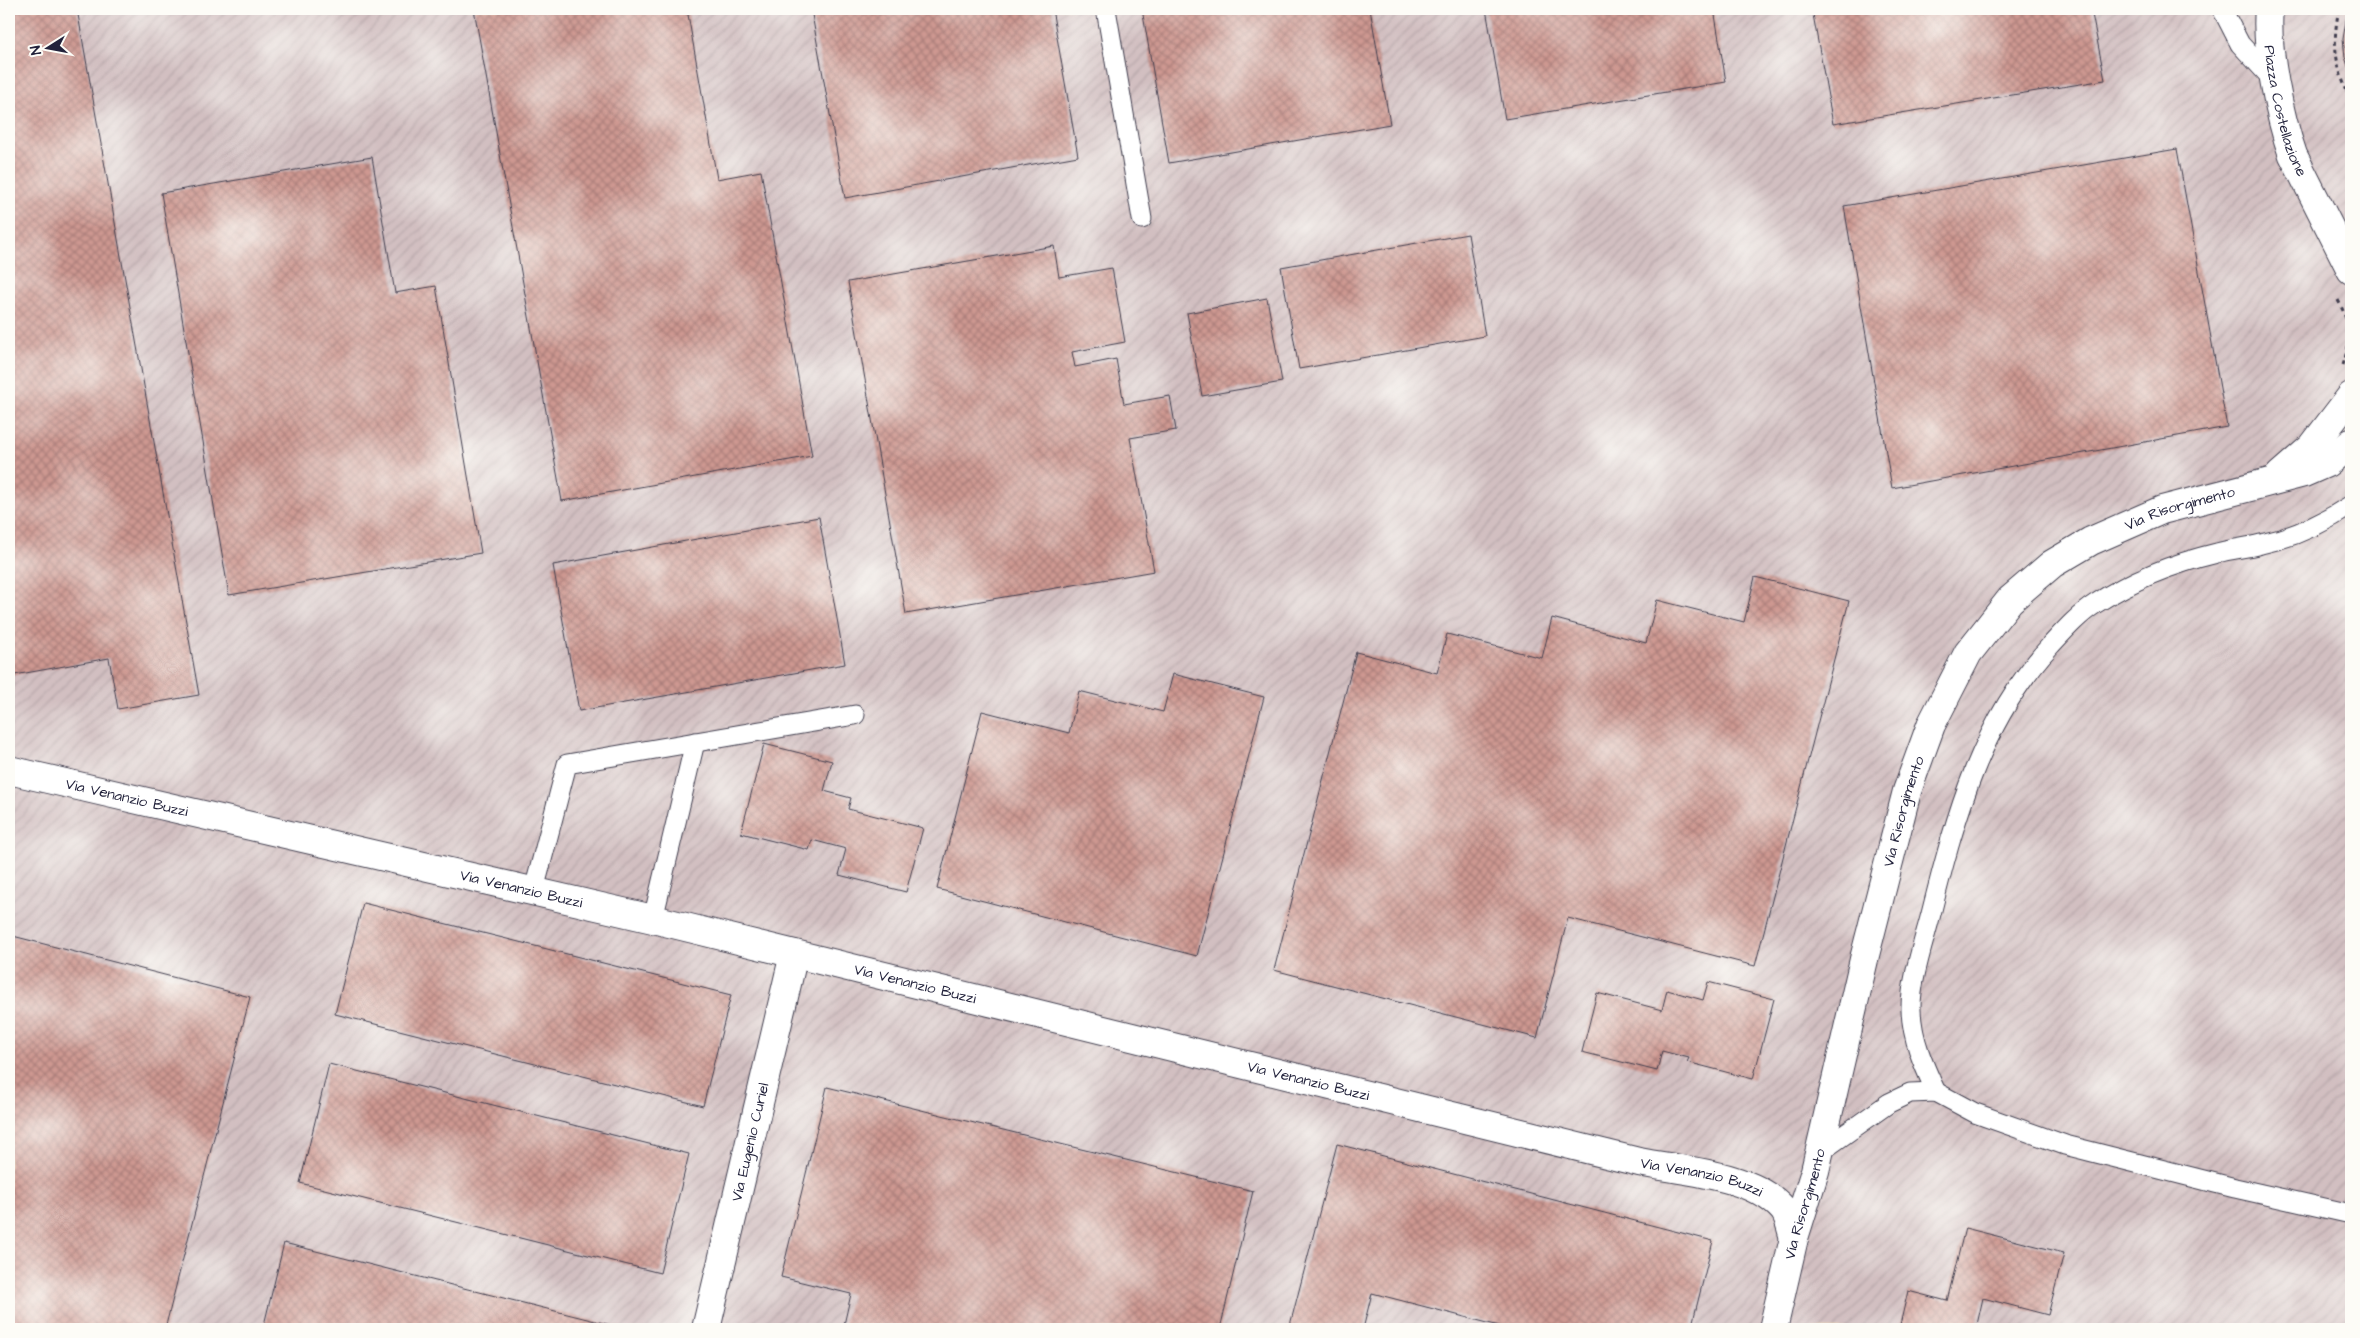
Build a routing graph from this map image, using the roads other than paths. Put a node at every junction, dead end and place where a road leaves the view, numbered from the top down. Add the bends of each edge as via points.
1 (1106, 9) edge
2 (2222, 9) edge
3 (2269, 9) edge
4 (2276, 83) junction
5 (2320, 206) junction
6 (1142, 219) dead end
7 (2351, 230) edge
8 (2351, 270) edge
9 (2351, 396) edge
10 (2351, 443) edge
11 (2273, 481) junction
12 (2351, 505) edge
13 (855, 715) dead end
14 (695, 742) junction
15 (9, 770) edge
16 (534, 890) junction
17 (653, 919) junction
18 (794, 954) junction
19 (1936, 1092) junction
20 (1820, 1152) junction
21 (2351, 1214) edge
22 (1794, 1238) junction
23 (706, 1329) edge
24 (1773, 1329) edge

1 - 6 lane
2 - 4 lane via 2240,44
3 - 4 street, Piazza Costellazione
4 - 5 street, Piazza Costellazione via 2286,136
5 - 7 street, Piazza Costellazione
5 - 8 street, Piazza Costellazione
9 - 11 street, Via Risorgimento via 2312,447
10 - 11 street, Via Risorgimento via 2316,469
11 - 20 street, Via Risorgimento via 2162,510 2091,541 2052,564 2010,600 1968,653 1931,725 1907,791
12 - 19 lane via 2330,519 2293,535 2190,560 2114,593 2076,619 2034,664 2015,690 1977,761 1963,797 1918,963 1911,1010 1917,1051
13 - 14 lane
14 - 16 lane via 567,764
14 - 17 lane
15 - 16 street, Via Venanzio Buzzi
16 - 17 street, Via Venanzio Buzzi
17 - 18 street, Via Venanzio Buzzi
18 - 22 street, Via Venanzio Buzzi via 1639,1162 1743,1182 1763,1192 1784,1210
18 - 23 street, Via Eugenio Curiel
19 - 20 lane via 1910,1093 1889,1103
19 - 21 lane via 1975,1113 2065,1145
20 - 22 street, Via Risorgimento
22 - 24 street, Via Risorgimento

